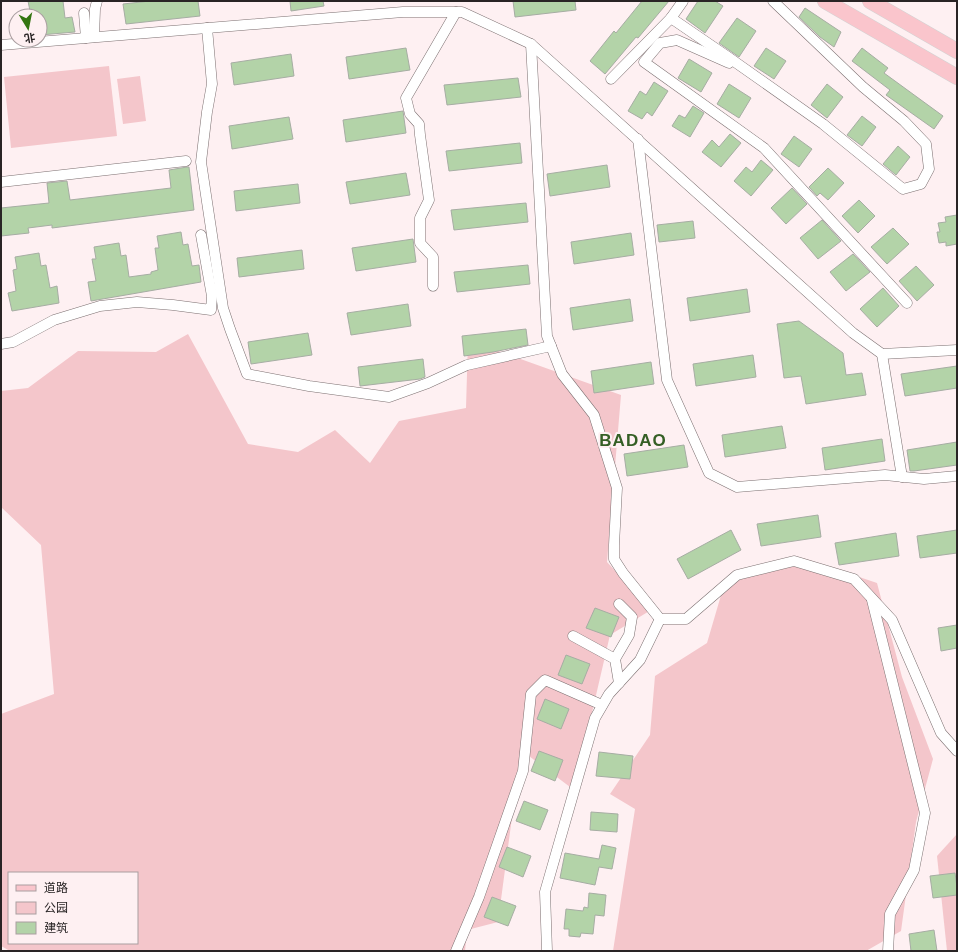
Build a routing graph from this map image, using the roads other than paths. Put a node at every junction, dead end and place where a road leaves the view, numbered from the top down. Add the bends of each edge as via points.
1 (97, 1) edge
2 (464, 1) edge
3 (683, 1) edge
4 (773, 1) edge
5 (825, 1) edge
6 (870, 1) edge
7 (459, 12) junction
8 (84, 13) dead end
9 (671, 18) junction
10 (207, 28) junction
11 (90, 38) junction
12 (531, 44) junction
13 (1, 45) edge
14 (957, 51) edge
15 (751, 73) junction
16 (957, 77) edge
17 (611, 79) dead end
18 (638, 139) junction
19 (186, 161) dead end
20 (1, 182) edge
21 (201, 235) dead end
22 (433, 286) dead end
23 (907, 303) dead end
24 (1, 344) edge
25 (551, 346) junction
26 (957, 350) edge
27 (882, 354) junction
28 (957, 476) edge
29 (902, 477) junction
30 (872, 598) junction
31 (619, 604) dead end
32 (660, 619) junction
33 (573, 636) dead end
34 (614, 659) junction
35 (619, 683) junction
36 (602, 705) junction
37 (957, 751) edge
38 (456, 951) edge
39 (547, 951) edge
40 (888, 951) edge

1 - 11 street
2 - 7 street
3 - 9 street
4 - 15 street via 926,144 929,169 922,184 903,189 823,124
5 - 16 main road
6 - 14 main road
7 - 10 street via 403,12
7 - 12 street
7 - 22 street via 406,98 410,114 419,124 429,200 420,218 420,243 432,257
8 - 11 street
9 - 15 street
9 - 17 street
10 - 11 street
10 - 25 street via 212,84 200,162 224,308 247,374 389,397 468,365
11 - 13 street
12 - 18 street
12 - 25 street via 547,336
15 - 23 street via 677,40 660,43 644,62 764,148
18 - 27 street via 853,332
18 - 29 street via 667,380 709,473 737,487 885,475
19 - 20 street
21 - 24 street via 212,296 211,310 137,302 100,306 54,320 13,342
25 - 32 street via 562,374 594,415 617,488 614,559
26 - 27 street
27 - 29 street
28 - 29 street via 924,479
30 - 32 street via 854,579 794,561 737,576 686,619
30 - 37 street via 892,620 941,733
30 - 40 street via 925,813 914,870 890,914
31 - 34 street via 632,617 629,635
32 - 35 street via 640,660
33 - 34 street
34 - 35 street
35 - 36 street
36 - 38 street via 545,680 531,694 523,771 479,897
36 - 39 street via 595,718 545,892

